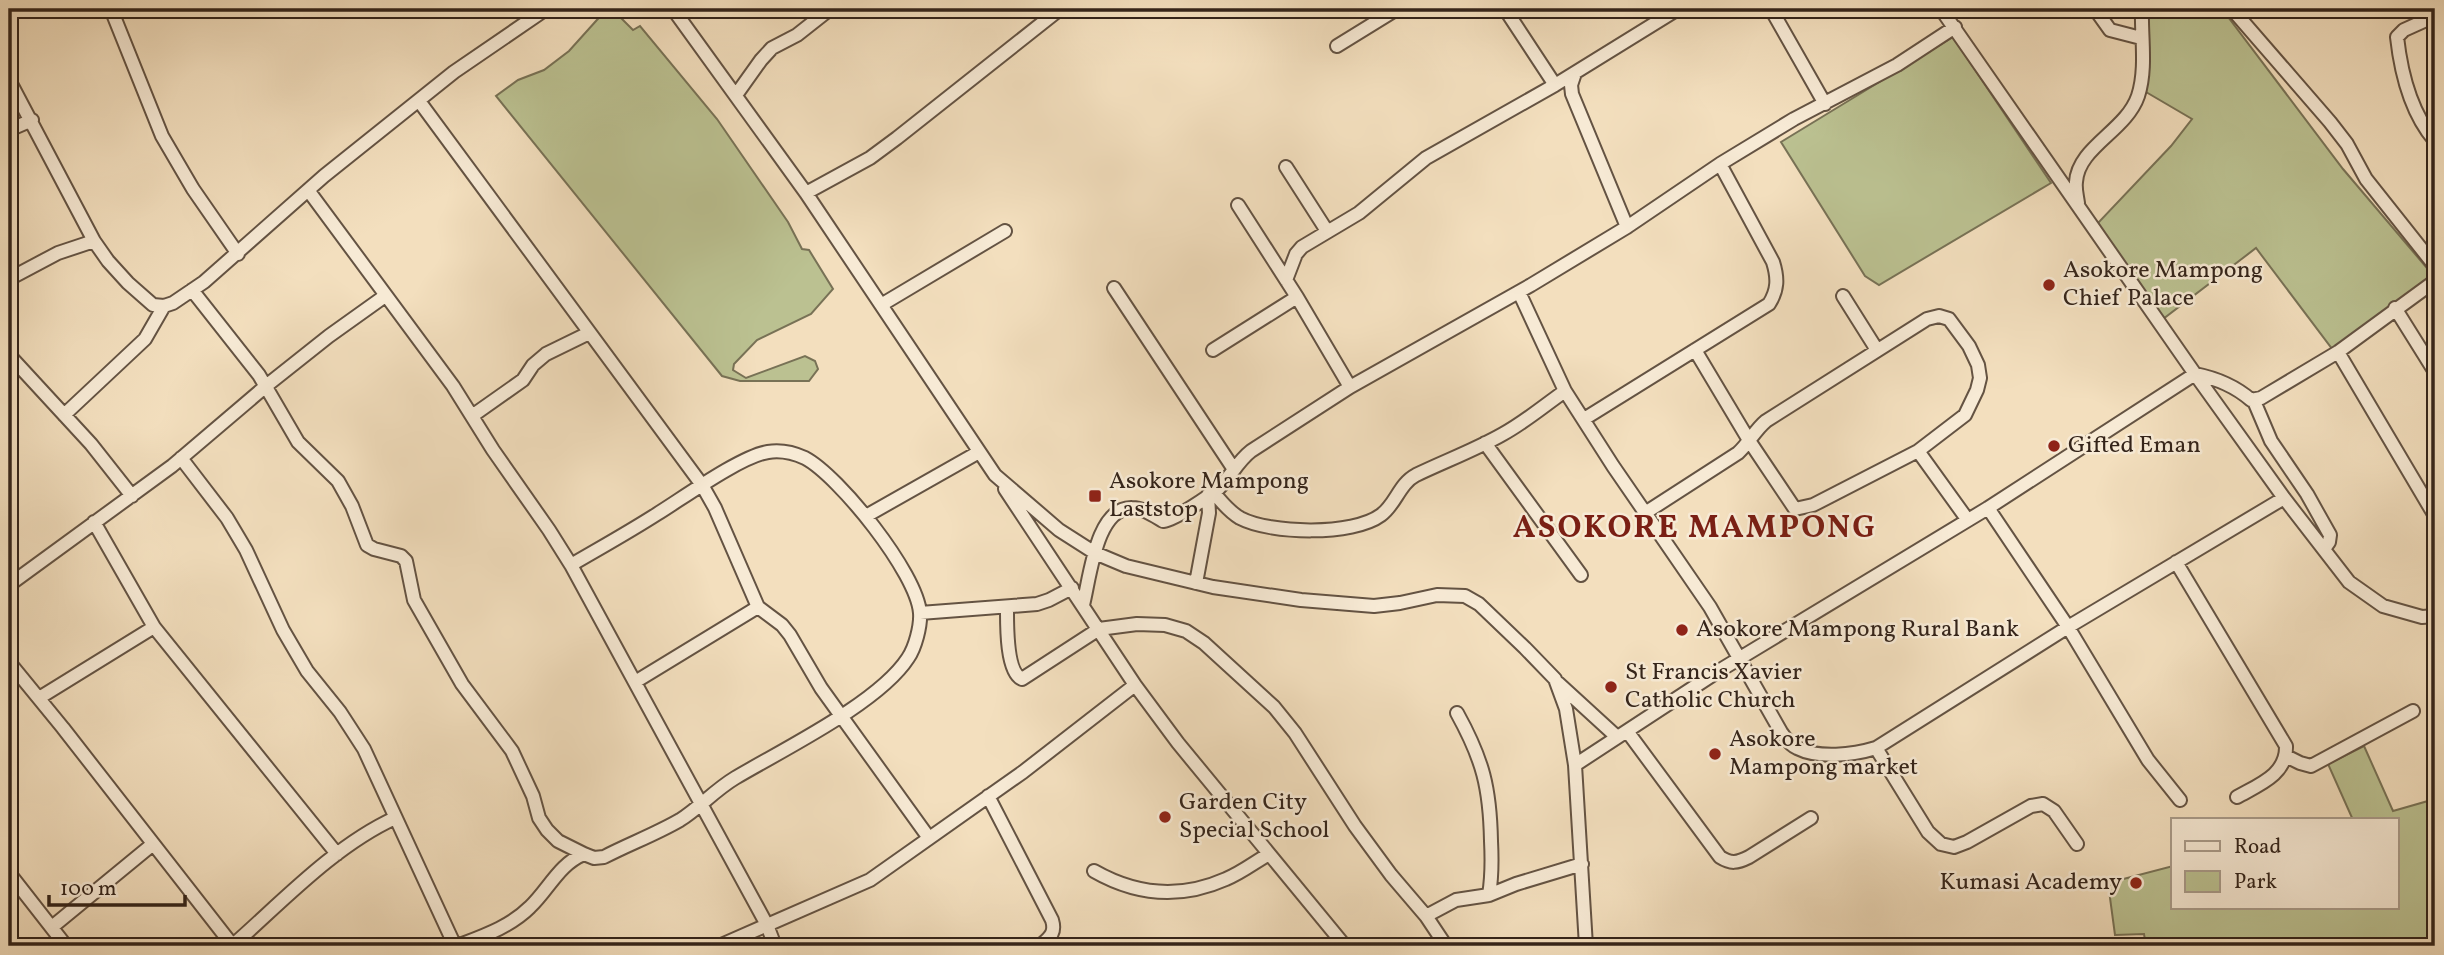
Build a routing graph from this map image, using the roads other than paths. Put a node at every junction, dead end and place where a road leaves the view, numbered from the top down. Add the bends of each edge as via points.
1 (111, 9) edge
2 (546, 9) edge
3 (673, 9) edge
4 (830, 9) edge
5 (1060, 9) edge
6 (1397, 9) edge
7 (1505, 9) edge
8 (1678, 9) edge
9 (1771, 9) edge
10 (1941, 9) edge
11 (2095, 9) edge
12 (2143, 9) edge
13 (2232, 9) edge
14 (2435, 16) edge
15 (1955, 27) junction
16 (2141, 38) junction
17 (1337, 46) dead end
18 (1574, 73) junction
19 (9, 80) edge
20 (1555, 85) junction
21 (736, 95) junction
22 (419, 101) junction
23 (1825, 104) junction
24 (32, 120) junction
25 (9, 130) edge
26 (2435, 141) edge
27 (1720, 164) junction
28 (1286, 167) dead end
29 (308, 190) junction
30 (806, 194) junction
31 (1238, 205) dead end
32 (2078, 207) junction
33 (1627, 227) junction
34 (1005, 231) dead end
35 (1327, 231) junction
36 (94, 241) junction
37 (238, 254) junction
38 (2435, 266) edge
39 (9, 279) edge
40 (1286, 280) junction
41 (2435, 281) edge
42 (1114, 288) dead end
43 (192, 290) junction
44 (1519, 292) junction
45 (385, 296) junction
46 (1843, 296) dead end
47 (1297, 297) junction
48 (881, 305) junction
49 (164, 306) junction
50 (2395, 308) junction
51 (589, 333) junction
52 (1213, 350) dead end
53 (1695, 350) junction
54 (1877, 350) junction
55 (2337, 352) junction
56 (9, 355) edge
57 (2435, 372) edge
58 (2195, 374) junction
59 (266, 386) junction
60 (1350, 387) junction
61 (1565, 391) junction
62 (2254, 401) junction
63 (64, 415) junction
64 (472, 416) junction
65 (1584, 419) junction
66 (1750, 442) junction
67 (1485, 443) junction
68 (1918, 451) junction
69 (979, 452) junction
70 (181, 458) junction
71 (1233, 468) junction
72 (995, 475) junction
73 (702, 485) junction
74 (1211, 493) junction
75 (132, 496) junction
76 (2284, 498) junction
77 (2431, 498) edge
78 (1988, 508) junction
79 (1645, 513) junction
80 (866, 516) junction
81 (2435, 516) edge
82 (1967, 519) junction
83 (94, 522) junction
84 (2324, 549) junction
85 (1095, 553) junction
86 (2176, 562) junction
87 (571, 565) junction
88 (1581, 575) dead end
89 (1196, 583) junction
90 (9, 585) edge
91 (1072, 588) junction
92 (1083, 605) junction
93 (758, 607) junction
94 (1007, 607) junction
95 (920, 612) junction
96 (2435, 616) edge
97 (154, 626) junction
98 (2068, 627) junction
99 (1099, 629) junction
100 (1738, 660) junction
101 (9, 662) edge
102 (1555, 680) junction
103 (635, 682) junction
104 (1135, 685) junction
105 (39, 698) junction
106 (2413, 711) dead end
107 (1457, 713) dead end
108 (840, 716) junction
109 (1622, 734) junction
110 (1875, 748) junction
111 (2286, 756) junction
112 (1575, 765) junction
113 (988, 796) junction
114 (2237, 797) dead end
115 (2180, 800) dead end
116 (700, 803) junction
117 (395, 818) junction
118 (1811, 818) dead end
119 (929, 838) junction
120 (153, 844) junction
121 (2077, 844) dead end
122 (337, 854) junction
123 (584, 854) junction
124 (1269, 854) junction
125 (1582, 864) junction
126 (1094, 871) dead end
127 (9, 873) edge
128 (1489, 895) junction
129 (1426, 916) junction
130 (766, 925) junction
131 (52, 927) junction
132 (66, 946) edge
133 (232, 946) edge
134 (456, 946) edge
135 (719, 946) edge
136 (775, 946) edge
137 (1040, 946) edge
138 (1345, 946) edge
139 (1446, 946) edge
140 (1586, 946) edge

1 - 37 street via 162,136
2 - 22 street
3 - 21 street
4 - 21 street via 772,48
5 - 30 street via 870,158
6 - 17 street
7 - 20 street
8 - 18 street
9 - 23 street
10 - 15 street
11 - 16 street via 2110,30
12 - 16 street
13 - 38 street via 2330,122 2366,179
14 - 26 street via 2397,37 2413,107
15 - 23 street
15 - 32 street
16 - 32 street via 2139,93 2130,114 2078,168
18 - 20 street
18 - 33 street via 1572,94
19 - 24 street
20 - 35 street via 1426,158 1359,213
21 - 30 street
22 - 29 street
22 - 51 street
23 - 27 street
24 - 25 street
24 - 36 street
27 - 33 street
27 - 53 street via 1773,262 1777,285 1769,304
28 - 35 street
29 - 37 street
29 - 45 street
30 - 48 street
31 - 40 street
32 - 58 street
33 - 44 street
34 - 48 street
35 - 40 street via 1296,254
36 - 39 street via 58,253
36 - 49 street via 128,283 152,305
37 - 43 street
40 - 47 street
41 - 50 street
42 - 71 street
43 - 49 street
43 - 59 street
44 - 60 street
44 - 61 street
45 - 59 street
45 - 64 street
46 - 54 street
47 - 52 street
47 - 60 street
48 - 69 street
49 - 63 street via 145,339
50 - 55 street
50 - 57 street
51 - 64 street via 546,354 523,380
51 - 73 street
53 - 65 street
53 - 66 street
54 - 66 street via 1766,421
54 - 68 street via 1939,316 1957,327 1978,365 1977,390 1965,415
55 - 62 street
55 - 77 street
56 - 63 street
58 - 62 street via 2214,378
58 - 76 street
58 - 78 street
59 - 70 street
59 - 123 street via 298,442 345,492 367,545 406,561 414,600 462,684 512,751 539,818 558,841
60 - 71 street via 1251,451
61 - 65 street
61 - 67 street
62 - 84 street via 2271,441 2330,535
63 - 75 street
64 - 87 street
65 - 79 street
66 - 68 street via 1795,509 1813,505
66 - 79 street
67 - 74 street via 1413,477 1391,506 1373,520 1329,530 1262,525 1229,511
67 - 88 street
68 - 82 street
69 - 72 street
69 - 80 street
70 - 75 street
70 - 117 street via 246,550 283,630 358,739
71 - 74 street
72 - 85 street via 1059,530
72 - 91 street
73 - 80 street via 766,452 786,452 806,458
73 - 87 street
73 - 93 street
74 - 85 street via 1167,521 1144,510 1121,509 1103,527
74 - 89 street
75 - 83 street
76 - 84 street
76 - 86 street
77 - 81 street
78 - 82 street
78 - 98 street
79 - 100 street via 1710,607
80 - 95 street via 898,561
82 - 100 street
83 - 90 street
83 - 97 street
84 - 96 street via 2349,582 2384,606
85 - 89 street via 1126,566
85 - 92 street
86 - 98 street
86 - 111 street via 2286,746
87 - 103 street
89 - 102 street via 1374,606 1437,595 1465,596 1497,620
91 - 92 street
91 - 94 street via 1037,604
92 - 99 street
93 - 103 street
93 - 108 street via 790,635
94 - 95 street
94 - 99 street via 1013,672 1021,680
95 - 108 street via 910,656 890,681
97 - 105 street
97 - 122 street
98 - 110 street
98 - 115 street via 2148,760
99 - 104 street
99 - 129 street via 1165,625 1204,643 1274,707 1355,826
100 - 109 street
100 - 110 street via 1781,732 1796,748 1842,755
101 - 105 street
102 - 109 street
102 - 112 street via 1566,709
103 - 116 street
104 - 113 street
104 - 124 street
105 - 120 street
106 - 111 street via 2311,766
107 - 128 street via 1488,786 1493,876
108 - 116 street
108 - 119 street
109 - 112 street
109 - 118 street via 1729,863 1749,857
110 - 121 street via 1928,832 1941,844 1954,847 2043,804 2054,811
111 - 114 street via 2277,772
112 - 125 street
113 - 119 street
113 - 137 street via 1052,920 1055,929
116 - 123 street via 678,821 604,857
116 - 130 street
117 - 122 street
117 - 134 street
119 - 130 street via 870,880
120 - 131 street
120 - 133 street
122 - 133 street
123 - 134 street via 570,859 517,918
124 - 126 street via 1228,879 1177,892 1131,888
124 - 138 street
125 - 128 street
125 - 140 street
127 - 131 street
128 - 129 street via 1456,900
129 - 139 street
130 - 135 street
130 - 136 street
131 - 132 street

